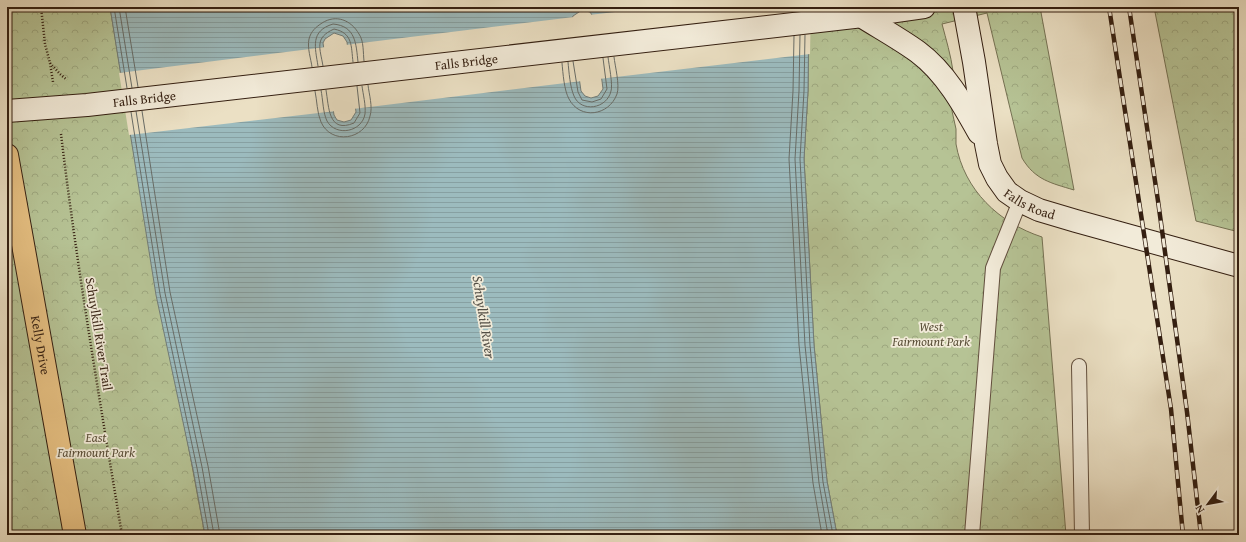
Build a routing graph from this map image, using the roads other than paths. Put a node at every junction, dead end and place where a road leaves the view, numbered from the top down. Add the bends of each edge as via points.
1 (924, 7) edge
2 (964, 7) edge
3 (858, 14) edge
4 (7, 111) edge
5 (986, 144) junction
6 (7, 155) edge
7 (1020, 201) junction
8 (1239, 266) edge
9 (1079, 366) dead end
10 (74, 535) edge
11 (972, 535) edge
12 (1082, 535) edge

1 - 3 main road, Falls Bridge
2 - 5 main road, Falls Road
3 - 4 main road, Falls Bridge via 87,105
3 - 5 main road via 919,53 938,70
5 - 7 main road, Falls Road via 996,178 1007,192
6 - 10 main road, Kelly Drive
7 - 8 main road, Falls Road via 1039,210 1076,221
7 - 11 lane via 993,268
9 - 12 lane

